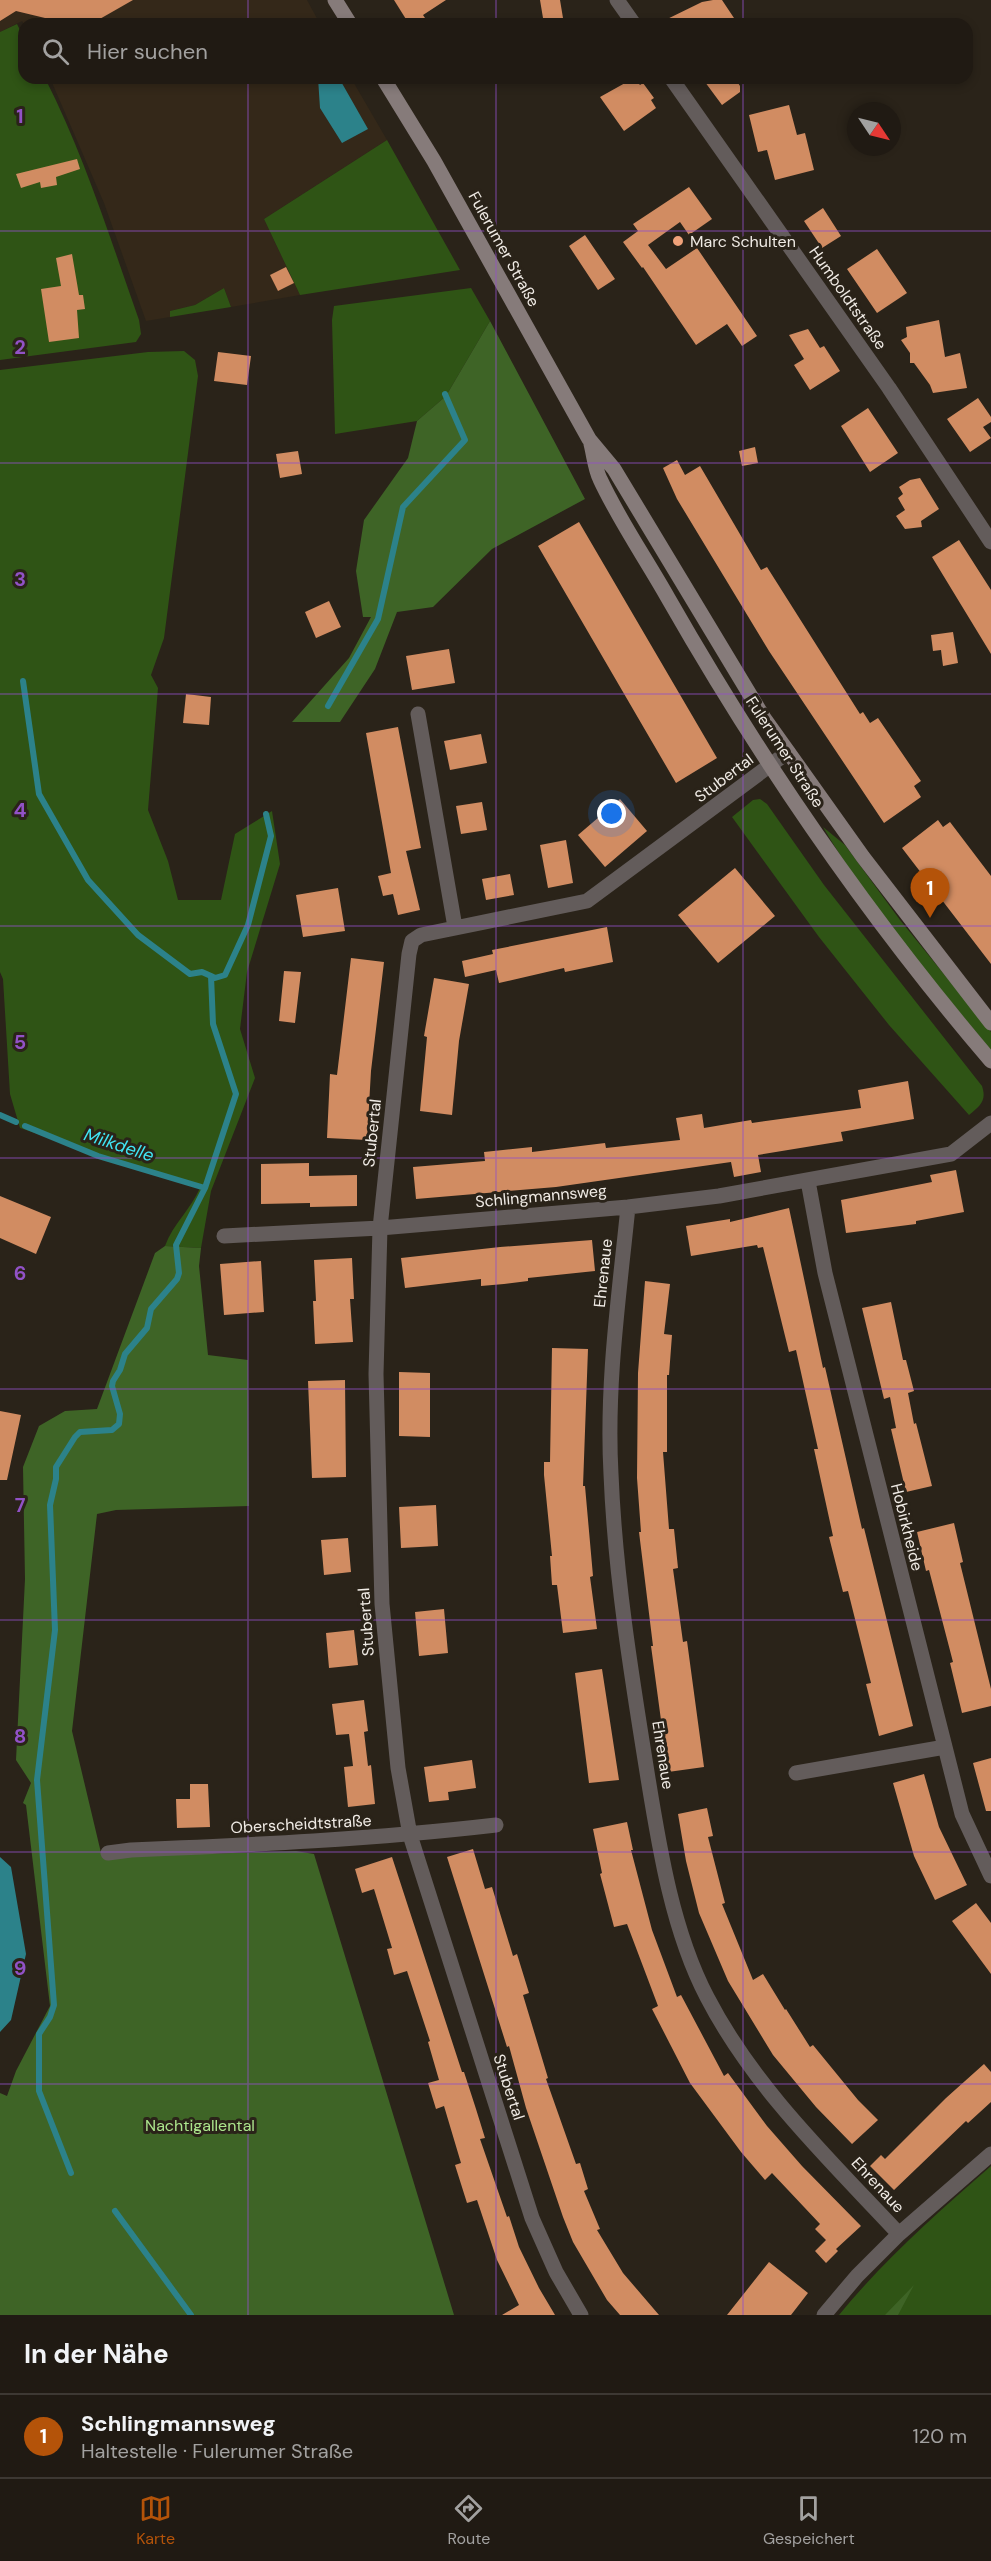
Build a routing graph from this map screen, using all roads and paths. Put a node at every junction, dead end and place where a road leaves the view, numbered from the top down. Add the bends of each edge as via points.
1 (335, 0) edge
2 (617, 0) edge
3 (346, 18) edge
4 (630, 18) edge
5 (387, 84) edge
6 (675, 84) edge
7 (589, 439) junction
8 (991, 542) edge
9 (418, 714) dead end
10 (788, 753) junction
11 (771, 765) junction
12 (455, 927) junction
13 (991, 1023) edge
14 (991, 1060) edge
15 (991, 1123) edge
16 (808, 1181) junction
17 (628, 1207) junction
18 (380, 1228) junction
19 (224, 1236) dead end
20 (945, 1747) junction
21 (796, 1773) dead end
22 (496, 1825) dead end
23 (410, 1835) junction
24 (108, 1853) dead end
25 (991, 1876) edge
26 (991, 2154) edge
27 (899, 2234) junction
28 (581, 2315) edge
29 (824, 2315) edge

1 - 3 main road
2 - 4 street
5 - 7 main road, Fulerumer Straße
6 - 8 street, Humboldtstraße via 890,388
7 - 10 main road, Fulerumer Straße via 614,469
7 - 11 main road, Fulerumer Straße via 600,478 697,648
9 - 12 street
10 - 11 street, Stubertal
10 - 13 main road, Fulerumer Straße
11 - 12 street, Stubertal via 587,901
11 - 14 main road, Fulerumer Straße via 843,872
12 - 18 street, Stubertal via 421,935 412,942 409,954
15 - 16 street, Schlingmannsweg via 951,1154
16 - 17 street, Schlingmannsweg
16 - 20 street, Hobirkheide via 825,1273
17 - 18 street, Schlingmannsweg
17 - 27 street, Ehrenaue via 612,1366 610,1473 632,1675 667,1881 691,1961 724,2027 788,2114
18 - 19 street, Schlingmannsweg
18 - 23 street, Stubertal via 376,1374 382,1604 398,1768
20 - 21 street
20 - 25 street, Hobirkheide via 962,1814
22 - 23 street, Oberscheidtstraße
23 - 24 street, Oberscheidtstraße
23 - 28 street, Stubertal via 532,2218
26 - 27 street
27 - 29 street

